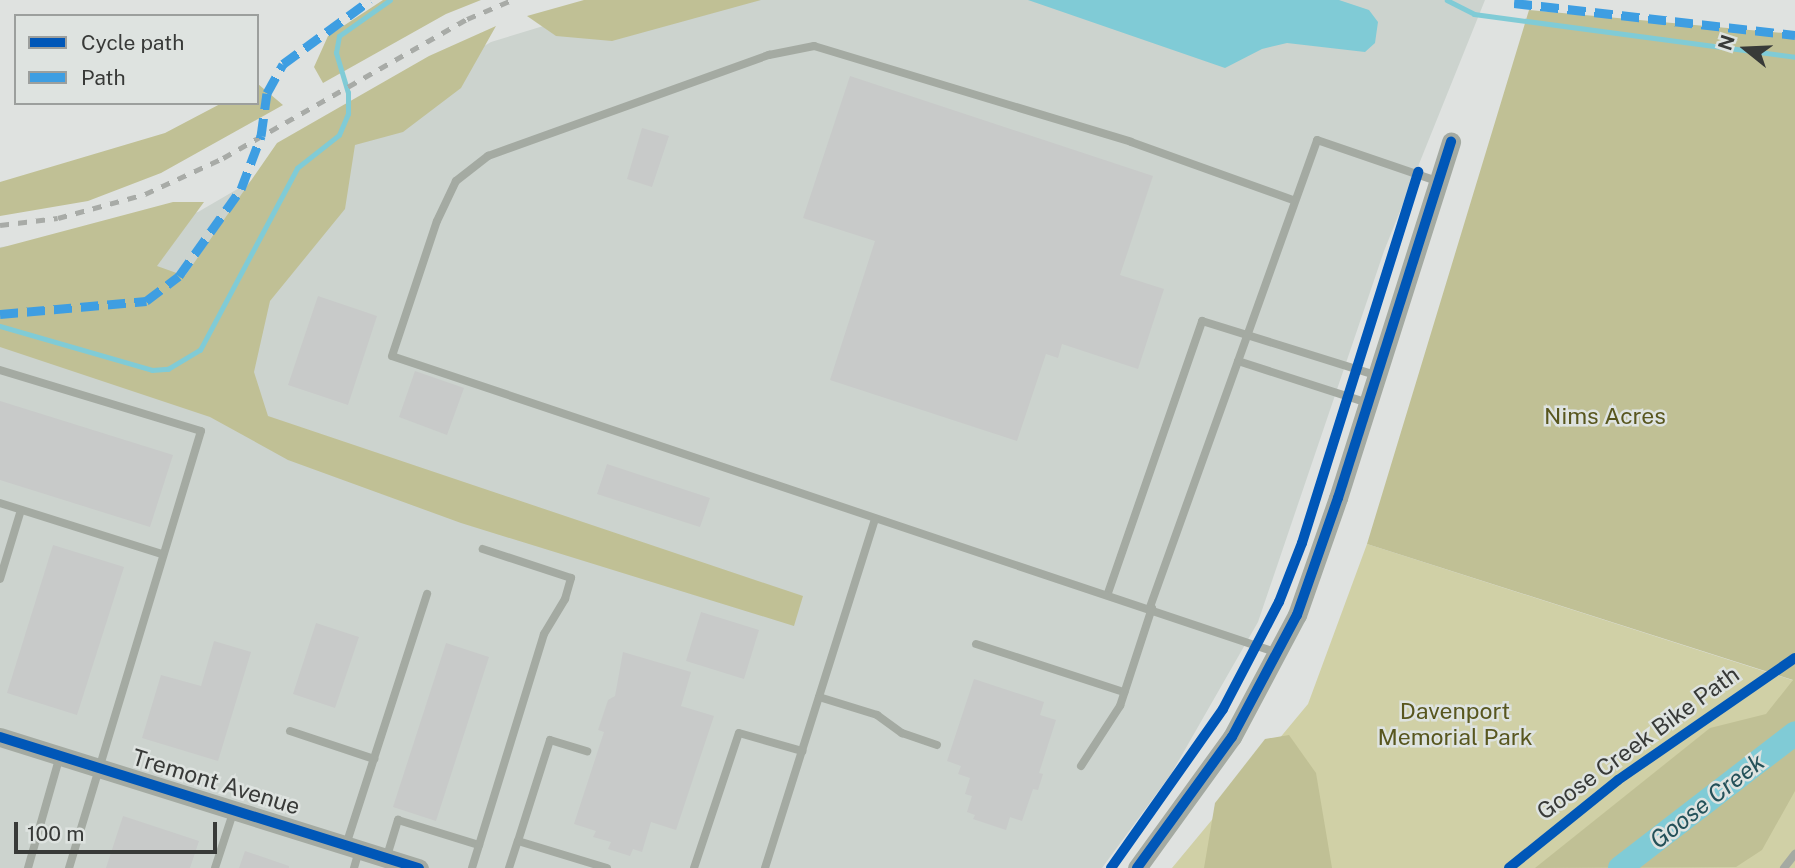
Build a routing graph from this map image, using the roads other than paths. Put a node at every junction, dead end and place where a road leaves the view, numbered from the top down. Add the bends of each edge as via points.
1 (1451, 141) dead end
2 (1437, 181) junction
3 (1293, 200) junction
4 (1246, 336) junction
5 (1238, 361) junction
6 (0, 370) edge
7 (1377, 375) junction
8 (1368, 403) junction
9 (0, 503) edge
10 (21, 510) junction
11 (875, 520) junction
12 (482, 549) dead end
13 (162, 554) junction
14 (0, 579) edge
15 (1108, 593) junction
16 (427, 594) dead end
17 (1151, 608) junction
18 (976, 644) dead end
19 (1278, 653) junction
20 (1124, 692) junction
21 (819, 697) junction
22 (290, 731) dead end
23 (0, 737) edge
24 (937, 745) dead end
25 (587, 751) dead end
26 (802, 751) junction
27 (60, 756) junction
28 (374, 759) junction
29 (1081, 766) dead end
30 (100, 768) junction
31 (234, 810) junction
32 (518, 841) junction
33 (479, 845) junction
34 (353, 854) edge
35 (1795, 855) edge
36 (387, 858) junction
37 (28, 868) edge
38 (69, 868) edge
39 (215, 868) edge
40 (419, 868) edge
41 (472, 868) edge
42 (509, 868) edge
43 (607, 868) edge
44 (694, 868) edge
45 (765, 868) edge
46 (1137, 868) edge
47 (1784, 868) edge

1 - 2 street
2 - 3 lane via 1317,140
2 - 7 street
3 - 4 lane
3 - 11 lane via 1118,138 814,46 769,55 488,156 456,181 437,220 392,356 747,471
4 - 5 lane
4 - 7 lane
4 - 15 lane via 1202,321
5 - 8 lane
5 - 17 lane
6 - 13 lane via 201,431
7 - 8 street
8 - 19 street via 1318,561
9 - 10 lane
10 - 13 lane
10 - 14 lane
11 - 15 lane
11 - 21 lane
12 - 33 lane via 571,579 544,634
13 - 30 lane
15 - 17 lane
16 - 28 lane
17 - 19 lane
17 - 20 lane
18 - 20 lane
19 - 46 street via 1232,737
20 - 29 lane
21 - 24 lane via 877,715 902,733
21 - 26 lane
22 - 28 lane
23 - 27 street, Tremont Avenue
25 - 32 lane via 550,740
26 - 44 lane via 739,733
26 - 45 lane
27 - 30 street, Tremont Avenue
27 - 37 lane
28 - 34 lane
30 - 31 street, Tremont Avenue
30 - 38 lane
31 - 34 street, Tremont Avenue
31 - 39 lane
32 - 42 lane
32 - 43 lane
33 - 36 lane via 398,820
33 - 41 lane
34 - 36 street, Tremont Avenue
35 - 47 lane
36 - 40 street, Tremont Avenue

